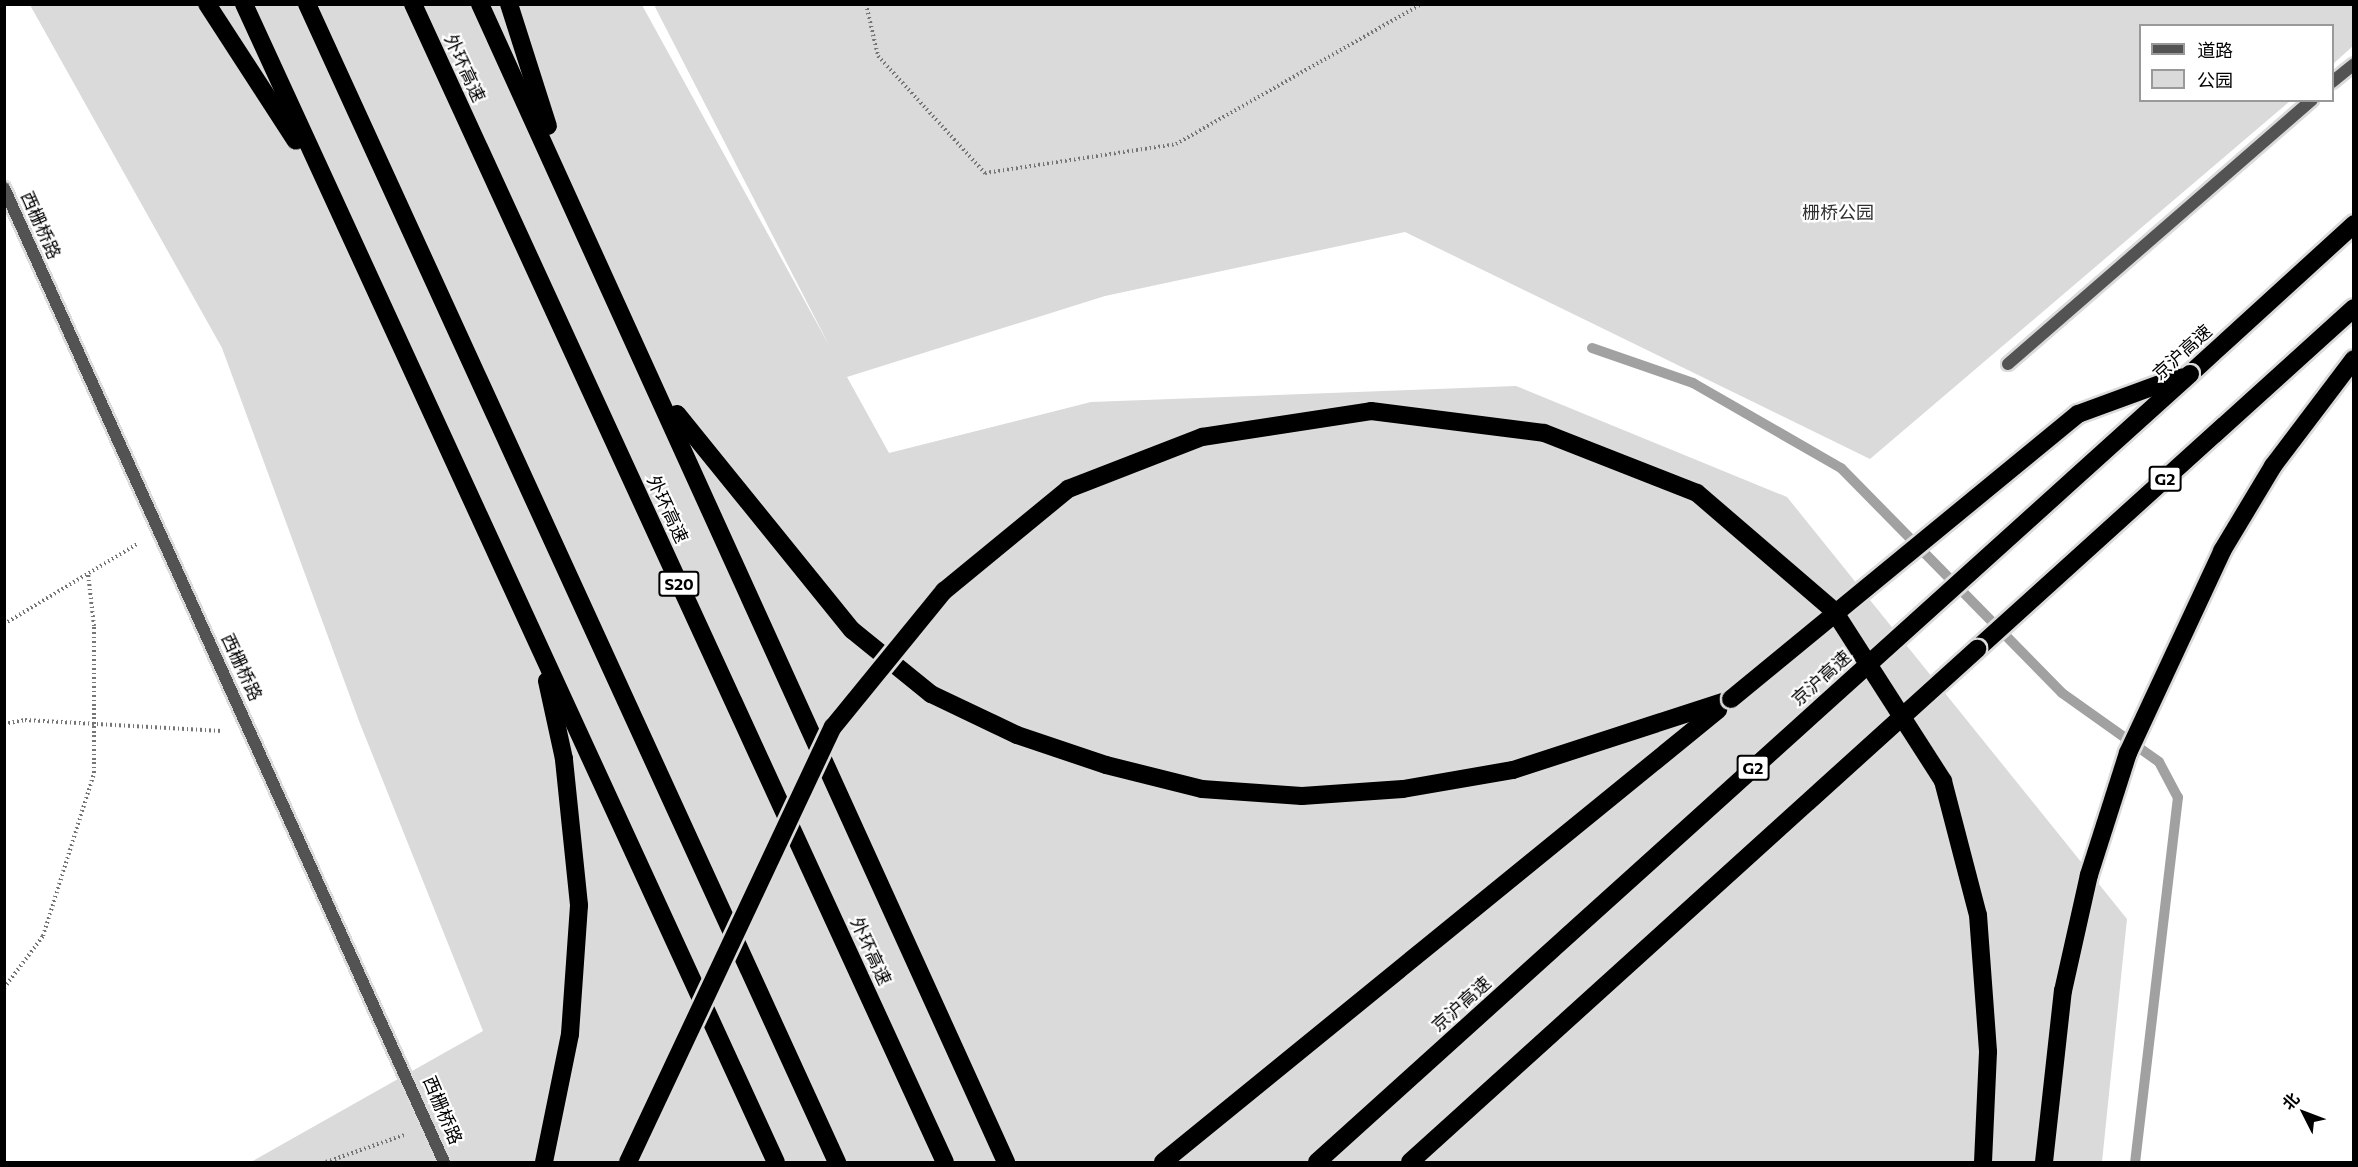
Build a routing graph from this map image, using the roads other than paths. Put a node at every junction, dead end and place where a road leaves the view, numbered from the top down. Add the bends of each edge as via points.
1 (207, 4) edge
2 (244, 4) edge
3 (307, 4) edge
4 (413, 4) edge
5 (480, 4) edge
6 (509, 4) edge
7 (2354, 64) edge
8 (2334, 80) edge
9 (2310, 102) edge
10 (4, 188) edge
11 (329, 190) junction
12 (572, 199) junction
13 (2354, 225) edge
14 (2354, 308) edge
15 (2354, 359) edge
16 (2008, 364) dead end
17 (2190, 374) junction
18 (658, 390) junction
19 (539, 647) junction
20 (1731, 699) junction
21 (444, 1162) edge
22 (544, 1162) edge
23 (628, 1162) edge
24 (776, 1162) edge
25 (837, 1162) edge
26 (945, 1162) edge
27 (1006, 1162) edge
28 (1163, 1162) edge
29 (1317, 1162) edge
30 (1410, 1162) edge
31 (1983, 1162) edge
32 (2044, 1162) edge

1 - 11 highway
2 - 11 highway
3 - 25 highway
4 - 26 highway, 外环高速 / S20
5 - 12 highway
6 - 12 highway
7 - 8 street
9 - 16 street
10 - 21 street, 西栅桥路
11 - 19 highway
12 - 18 highway
13 - 17 highway, 京沪高速 / G2
14 - 30 highway, G2, bridge
15 - 32 highway via 2273,466 2222,550 2128,753 2089,874 2063,991
17 - 20 highway, bridge via 2078,414
17 - 29 highway, 京沪高速 / G2, bridge
18 - 20 highway via 852,630 931,694 1017,735 1106,765 1202,789 1302,796 1403,789 1514,770
18 - 27 highway
19 - 22 highway via 564,759 579,904 570,1034
19 - 24 highway
20 - 28 highway
23 - 31 highway, bridge via 833,727 944,591 1068,489 1202,437 1371,411 1544,433 1697,492 1834,611 1943,781 1978,915 1988,1052

